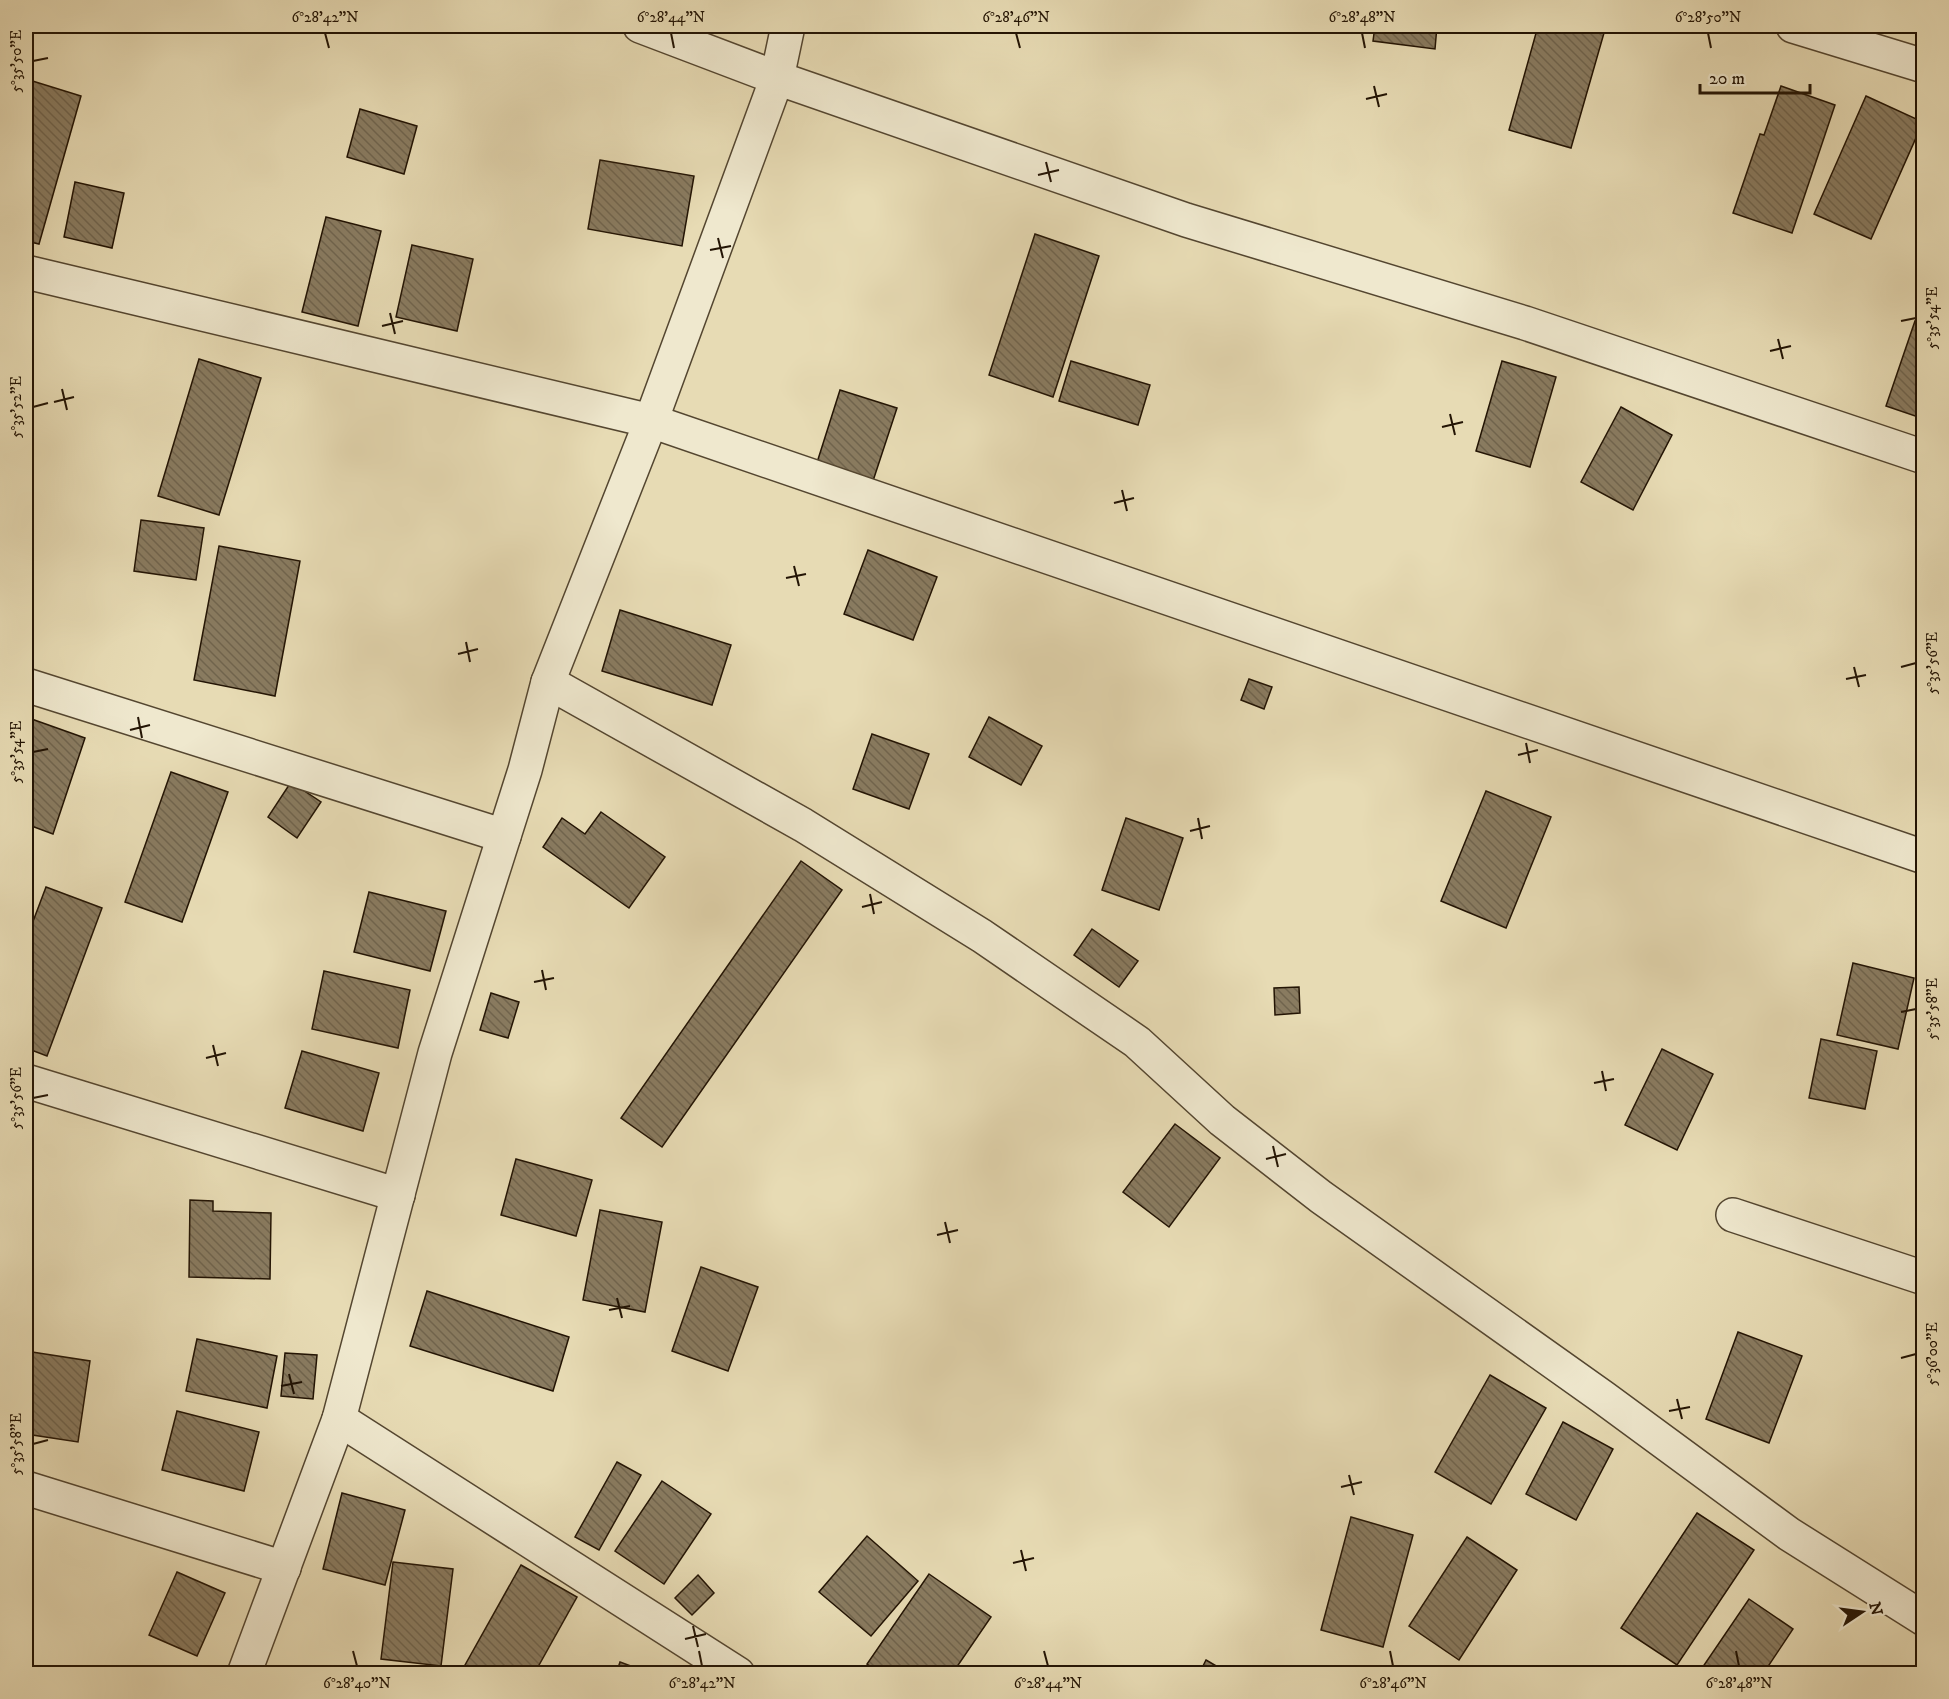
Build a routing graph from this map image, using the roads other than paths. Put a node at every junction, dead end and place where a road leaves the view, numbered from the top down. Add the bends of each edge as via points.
1 (639, 26) edge
2 (788, 26) edge
3 (1793, 26) edge
4 (1923, 66) edge
5 (777, 78) junction
6 (26, 272) edge
7 (651, 421) junction
8 (1923, 457) edge
9 (548, 682) junction
10 (26, 685) edge
11 (504, 836) junction
12 (1923, 857) edge
13 (26, 1081) edge
14 (398, 1195) junction
15 (1733, 1215) dead end
16 (1923, 1278) edge
17 (339, 1419) junction
18 (26, 1488) edge
19 (284, 1568) junction
20 (1923, 1619) edge
21 (244, 1674) edge
22 (738, 1674) edge

1 - 5 street
2 - 5 street
3 - 4 street
5 - 7 street
5 - 8 street via 1186,220 1525,323
6 - 7 street
7 - 9 street
7 - 12 street
9 - 11 street
9 - 20 street via 803,825 1011,955 1137,1042 1222,1120 1321,1197 1789,1534
10 - 11 street
11 - 14 street via 435,1053
13 - 14 street
14 - 17 street
15 - 16 street
17 - 19 street
17 - 22 street
18 - 19 street
19 - 21 street

